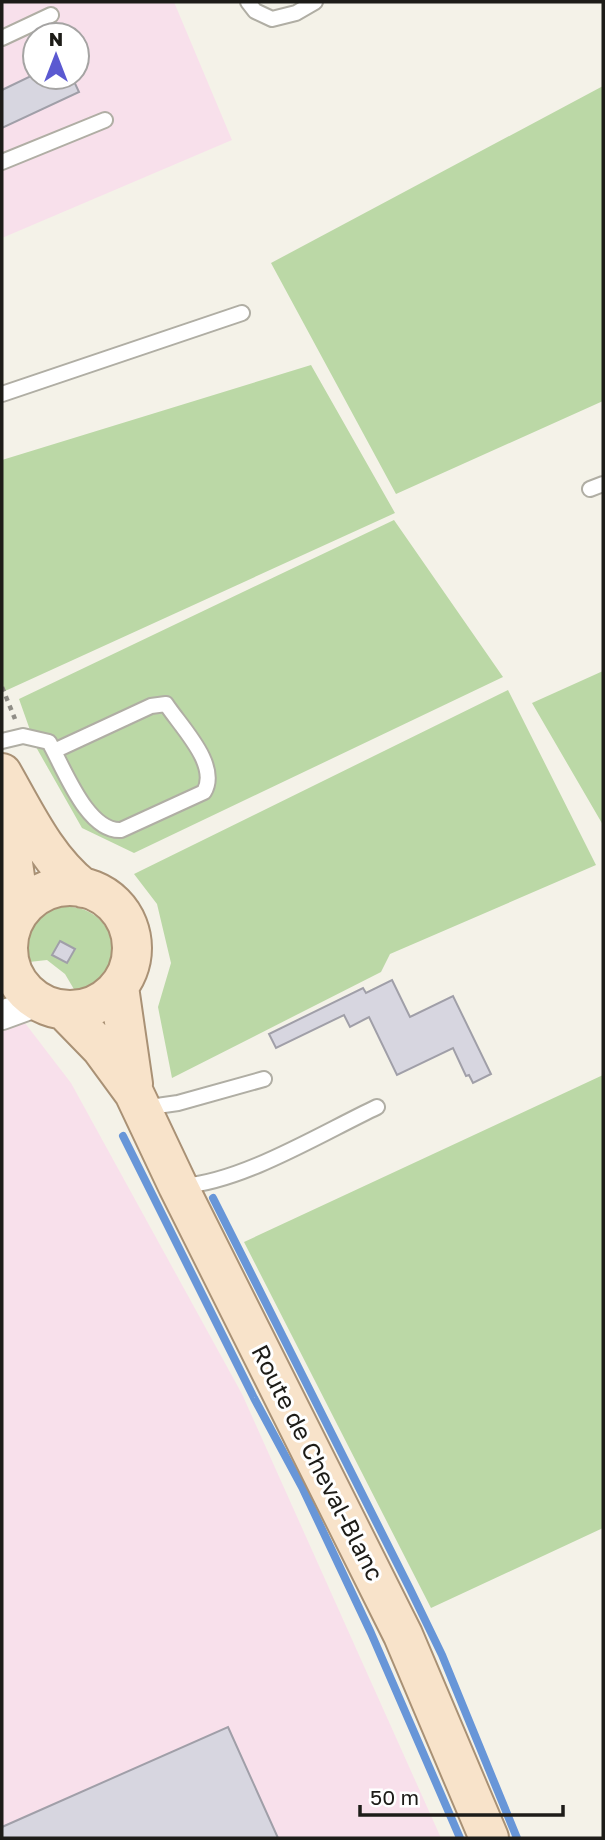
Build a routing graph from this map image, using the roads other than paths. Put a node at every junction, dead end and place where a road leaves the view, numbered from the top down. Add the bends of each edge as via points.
1 (248, 2) edge
2 (315, 2) edge
3 (51, 15) dead end
4 (2, 38) edge
5 (105, 120) dead end
6 (2, 162) edge
7 (242, 313) dead end
8 (2, 394) edge
9 (2, 741) edge
10 (54, 751) junction
11 (2, 773) edge
12 (2, 788) edge
13 (83, 888) junction
14 (20, 911) junction
15 (5, 959) edge
16 (119, 987) junction
17 (52, 1006) junction
18 (2, 1015) edge
19 (264, 1079) dead end
20 (138, 1101) junction
21 (377, 1107) dead end
22 (178, 1186) junction
23 (489, 1838) edge

1 - 2 lane via 272,19
3 - 4 lane
5 - 6 lane
7 - 8 lane
9 - 10 lane via 23,736 49,742
10 - 10 lane via 91,817 109,831 121,830 204,792 210,782 209,768 166,704 151,706
11 - 13 main road via 65,874
12 - 14 main road
13 - 14 main road via 48,890
13 - 16 main road via 111,902 128,928 131,959
14 - 15 main road via 12,924
15 - 17 main road via 17,982
16 - 17 main road via 95,1005
16 - 20 main road, Route de Cheval-Blanc
17 - 18 street
17 - 20 main road, Route de Cheval-Blanc via 101,1048
19 - 20 lane via 178,1102
20 - 22 main road, Route de Cheval-Blanc
21 - 22 lane via 243,1171 210,1184
22 - 23 main road, Route de Cheval-Blanc via 403,1635

